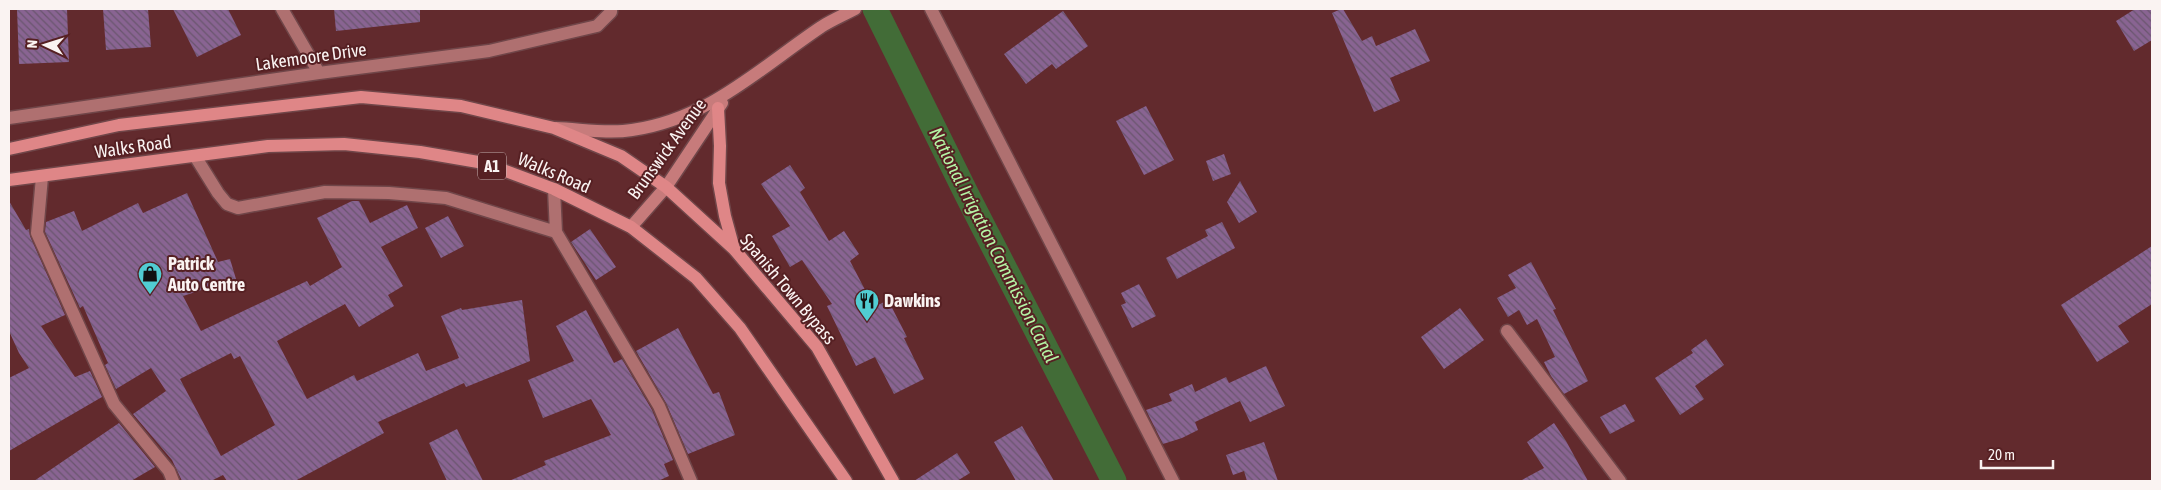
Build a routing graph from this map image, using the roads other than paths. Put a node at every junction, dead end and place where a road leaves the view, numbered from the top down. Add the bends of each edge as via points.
1 (282, 9) edge
2 (855, 9) edge
3 (932, 9) edge
4 (611, 11) edge
5 (320, 73) junction
6 (732, 92) junction
7 (718, 108) junction
8 (9, 118) edge
9 (554, 128) junction
10 (9, 149) edge
11 (195, 156) junction
12 (42, 177) junction
13 (9, 180) edge
14 (666, 187) junction
15 (554, 189) junction
16 (630, 227) junction
17 (556, 232) junction
18 (734, 249) junction
19 (1507, 331) dead end
20 (173, 481) edge
21 (691, 481) edge
22 (846, 481) edge
23 (893, 481) edge
24 (1173, 481) edge
25 (1620, 481) edge

1 - 5 street
2 - 6 main road, Brunswick Avenue via 823,26
3 - 24 street
4 - 5 street, Lakemoore Drive via 597,26 489,51
5 - 8 street, Lakemoore Drive
6 - 7 main road, Brunswick Avenue
6 - 9 main road, Brunswick Avenue via 695,112 652,126 631,130
7 - 14 main road, Brunswick Avenue
7 - 18 main road via 719,183
9 - 10 main road, Walks Road via 461,106 361,97 119,125
9 - 14 main road, Walks Road via 621,156
11 - 12 main road, Walks Road / A1
11 - 15 main road, Walks Road / A1 via 268,146 344,144 484,163
11 - 17 street via 227,204 238,208 325,192 389,193 446,198
12 - 13 main road, Walks Road / A1
12 - 20 street via 37,233 114,404 169,471
14 - 16 main road, Brunswick Avenue
14 - 18 main road, Spanish Town Bypass
15 - 16 main road, Walks Road / A1
15 - 17 street
16 - 22 main road, Walks Road / A1 via 696,278 740,328
17 - 21 street via 659,406
18 - 23 main road, Spanish Town Bypass via 817,347
19 - 25 street

